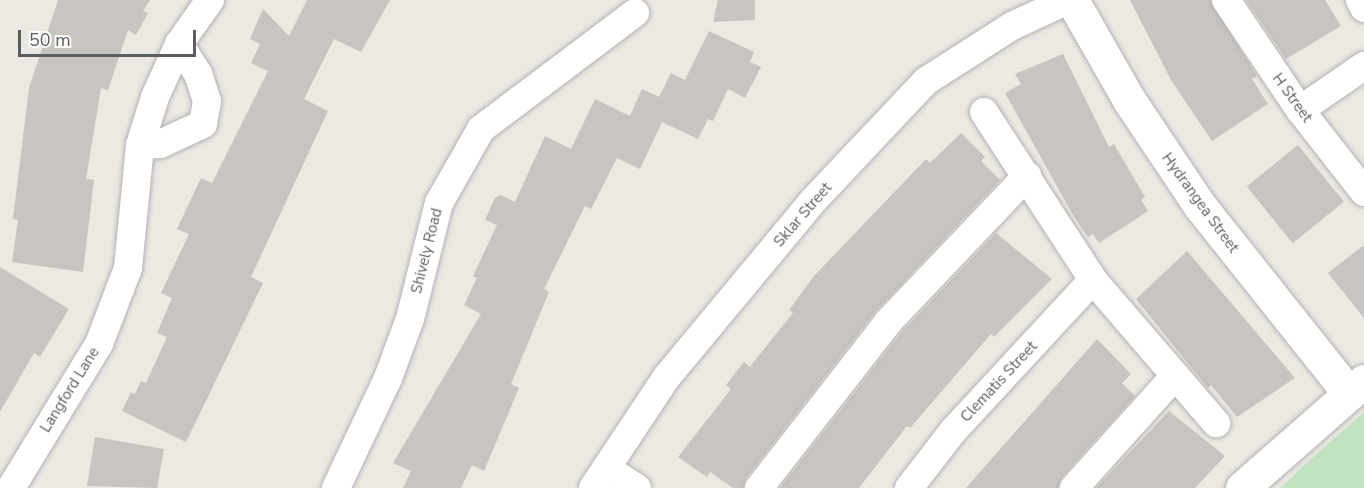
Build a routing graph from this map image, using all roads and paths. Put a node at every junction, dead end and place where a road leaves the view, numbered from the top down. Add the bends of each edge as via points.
1 (210, 0) edge
2 (1070, 0) edge
3 (1226, 0) edge
4 (1360, 0) edge
5 (1364, 8) edge
6 (635, 14) dead end
7 (179, 44) junction
8 (1364, 66) edge
9 (1300, 110) junction
10 (984, 112) dead end
11 (140, 146) junction
12 (1027, 176) junction
13 (1364, 192) edge
14 (1093, 280) junction
15 (1175, 376) junction
16 (1356, 387) edge
17 (1216, 423) dead end
18 (600, 478) edge
19 (11, 488) edge
20 (336, 488) edge
21 (637, 488) edge
22 (759, 488) edge
23 (909, 488) edge
24 (1074, 488) edge
25 (1242, 488) edge

1 - 7 street, Langford Lane
2 - 16 street, Hydrangea Street via 1129,100 1200,206
2 - 18 street, Sklar Street via 1012,26 926,81 812,202 666,378
3 - 9 street, H Street
4 - 5 street
6 - 20 street, Shively Road via 558,67 481,129 439,203 410,318 388,378
7 - 11 street, Langford Lane
7 - 11 street via 198,74 207,101 203,124 160,144
8 - 9 street
9 - 13 street, H Street
10 - 12 street
11 - 19 street, Langford Lane via 128,268 99,344
12 - 14 street
12 - 22 street via 888,322
14 - 15 street
14 - 23 street, Clematis Street via 953,431
15 - 17 street
15 - 24 street
16 - 25 street
18 - 21 street

